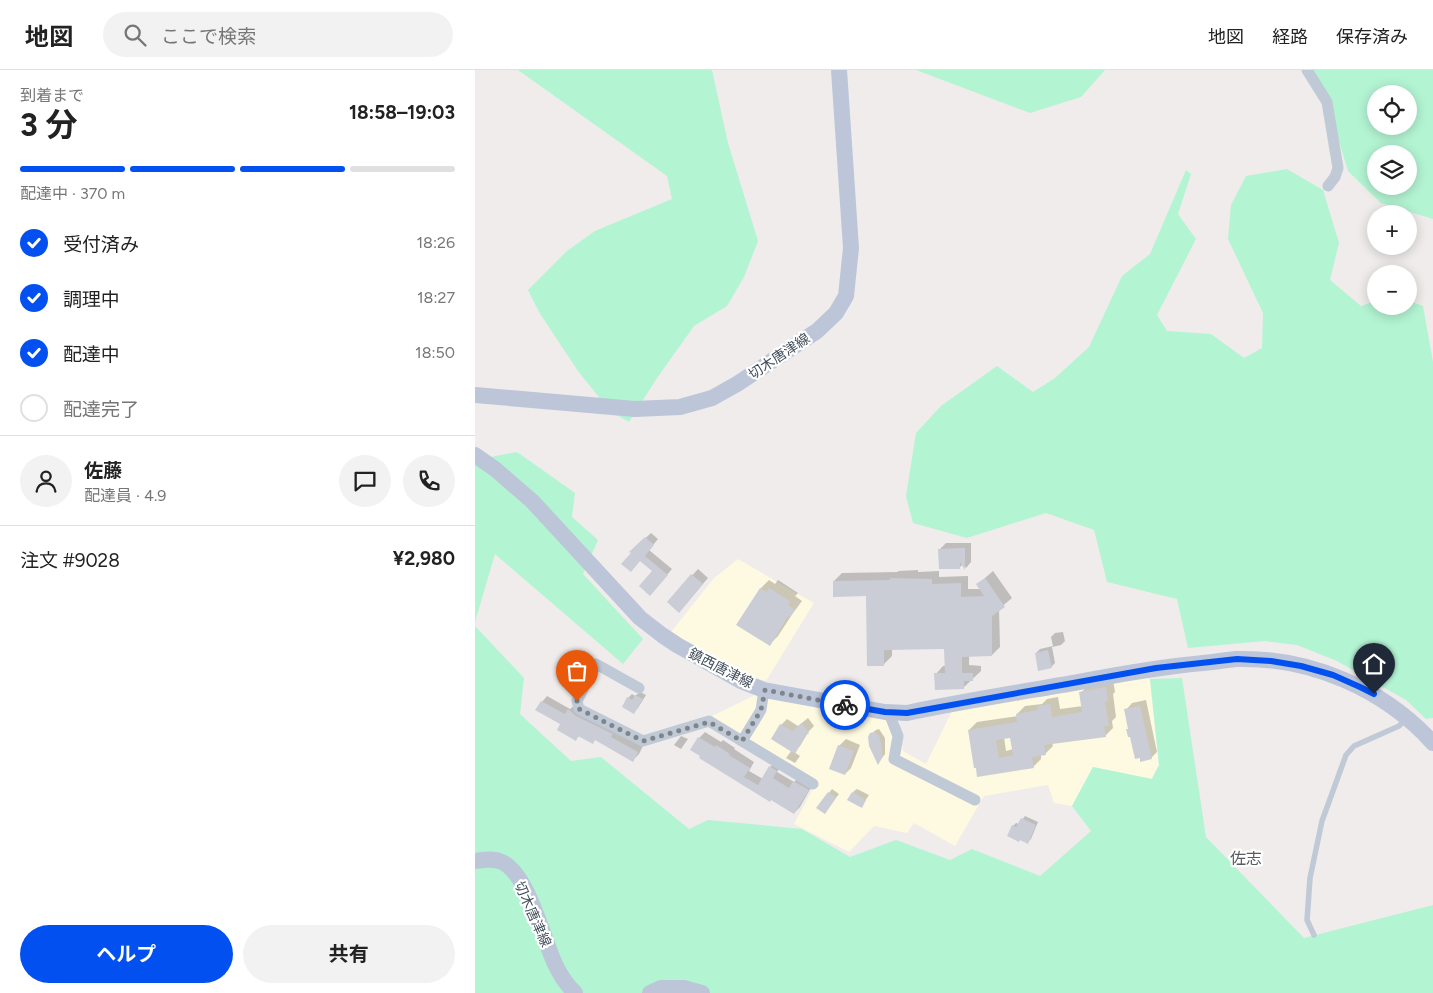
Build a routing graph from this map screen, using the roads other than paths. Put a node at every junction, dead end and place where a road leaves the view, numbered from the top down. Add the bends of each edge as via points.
1 (839, 70) edge
2 (1307, 70) edge
3 (1328, 186) dead end
4 (475, 395) edge
5 (475, 455) edge
6 (639, 688) dead end
7 (765, 690) junction
8 (889, 713) junction
9 (1407, 718) junction
10 (742, 741) junction
11 (1433, 743) edge
12 (813, 784) dead end
13 (975, 800) dead end
14 (475, 861) edge
15 (1314, 935) dead end
16 (575, 993) edge
17 (650, 993) edge
18 (702, 993) edge

1 - 4 main road, 切木唐津線 via 850,269 846,296 836,313 817,331 712,398 680,407 635,409
2 - 3 street via 1327,102 1339,168
5 - 7 main road, 鎮西唐津線 via 532,500 640,618 677,645 741,681
6 - 10 street via 596,664 577,701 579,709 643,741 709,722
7 - 8 main road, 鎮西唐津線
7 - 10 street via 761,710
8 - 9 main road, 鎮西唐津線 via 907,713 1156,668 1237,659 1271,661 1333,675 1387,702
8 - 13 street via 898,736 894,759
9 - 11 main road, 鎮西唐津線
9 - 15 lane via 1399,726 1354,746 1346,755 1322,820 1310,878 1307,920
10 - 12 street
14 - 16 main road, 切木唐津線 via 491,859 513,870 526,889 555,965
17 - 18 main road via 661,988 684,988

